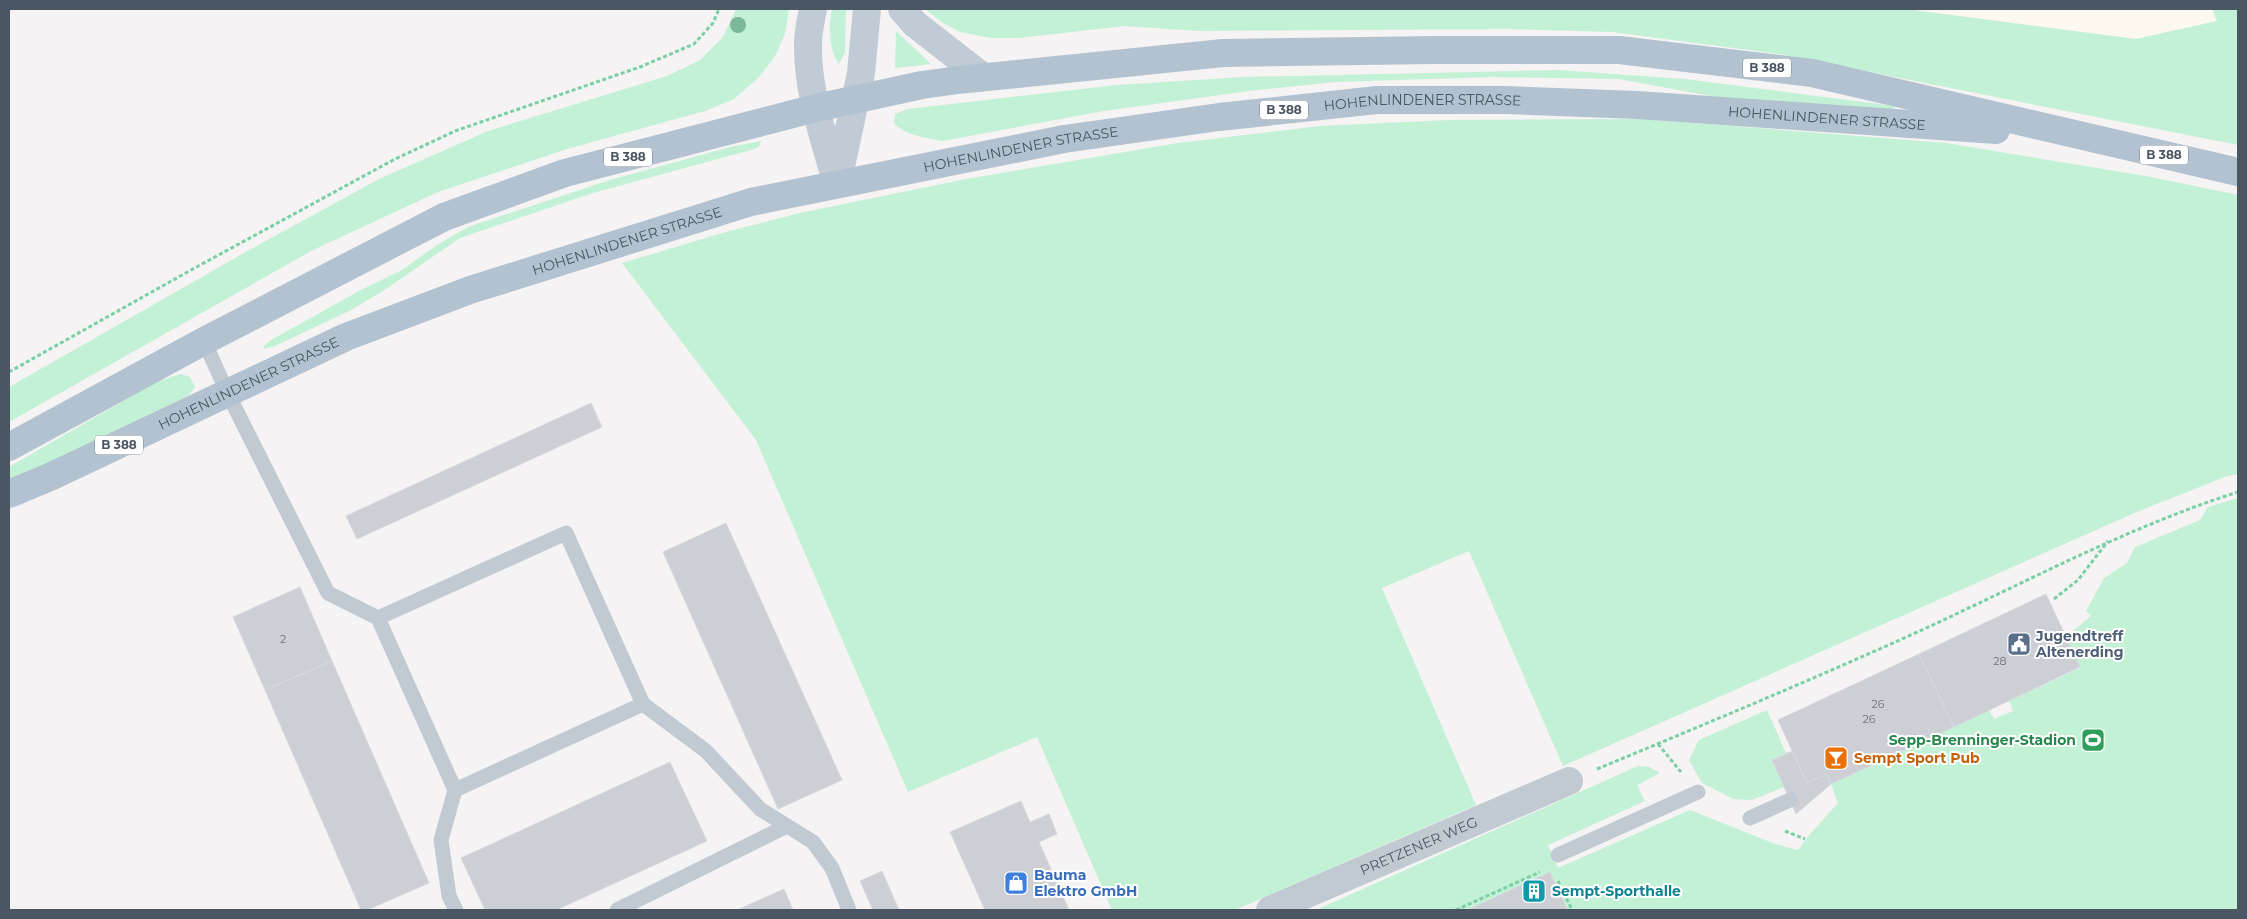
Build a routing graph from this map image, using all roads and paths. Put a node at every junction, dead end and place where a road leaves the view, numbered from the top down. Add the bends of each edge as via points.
1 (719, 9) edge
2 (813, 9) edge
3 (866, 9) edge
4 (902, 9) edge
5 (982, 77) junction
6 (856, 99) junction
7 (816, 108) junction
8 (2090, 138) junction
9 (2238, 172) edge
10 (837, 184) junction
11 (204, 341) junction
12 (9, 372) edge
13 (228, 394) junction
14 (9, 447) edge
15 (2238, 492) edge
16 (9, 494) edge
17 (2109, 541) junction
18 (2054, 599) dead end
19 (378, 618) junction
20 (643, 704) junction
21 (1658, 744) junction
22 (1569, 782) joint
23 (455, 790) junction
24 (1698, 792) joint
25 (1790, 800) dead end
26 (1750, 818) joint
27 (787, 826) junction
28 (1805, 839) dead end
29 (1558, 855) dead end
30 (1543, 871) dead end
31 (1556, 876) dead end
32 (456, 910) edge
33 (617, 910) edge
34 (849, 910) edge
35 (1270, 910) edge
36 (1456, 910) edge
37 (1572, 910) edge

1 - 12 path via 713,23 694,44 640,67 455,131 395,159
2 - 7 main road via 808,43
3 - 6 main road
4 - 5 main road via 915,24
5 - 6 main road, B 388
5 - 8 main road, B 388 via 1224,53 1619,50 1812,73
6 - 7 main road, B 388
6 - 10 main road
7 - 10 main road
7 - 11 main road, B 388 via 566,173 444,217
8 - 9 main road, B 388
8 - 10 main road, HOHENLINDENER STRASSE / B 388 via 1637,105 1377,100 1218,117 1064,139
10 - 13 main road, HOHENLINDENER STRASSE / B 388 via 751,202 470,290 346,337
11 - 13 lane
11 - 14 main road, B 388
13 - 16 main road, HOHENLINDENER STRASSE / B 388
13 - 19 lane via 328,593
15 - 17 path
17 - 18 path via 2078,580
17 - 21 path via 1914,633
19 - 20 lane via 566,534
19 - 23 lane
20 - 23 lane
20 - 27 lane via 706,751 760,809
21 - 22 path
21 - 24 path
22 - 35 street, PRETZENER WEG
23 - 32 lane via 442,840 449,896
24 - 29 lane
25 - 26 lane
26 - 28 path
27 - 33 lane
27 - 34 lane via 813,842 832,868
30 - 36 path
31 - 37 path

